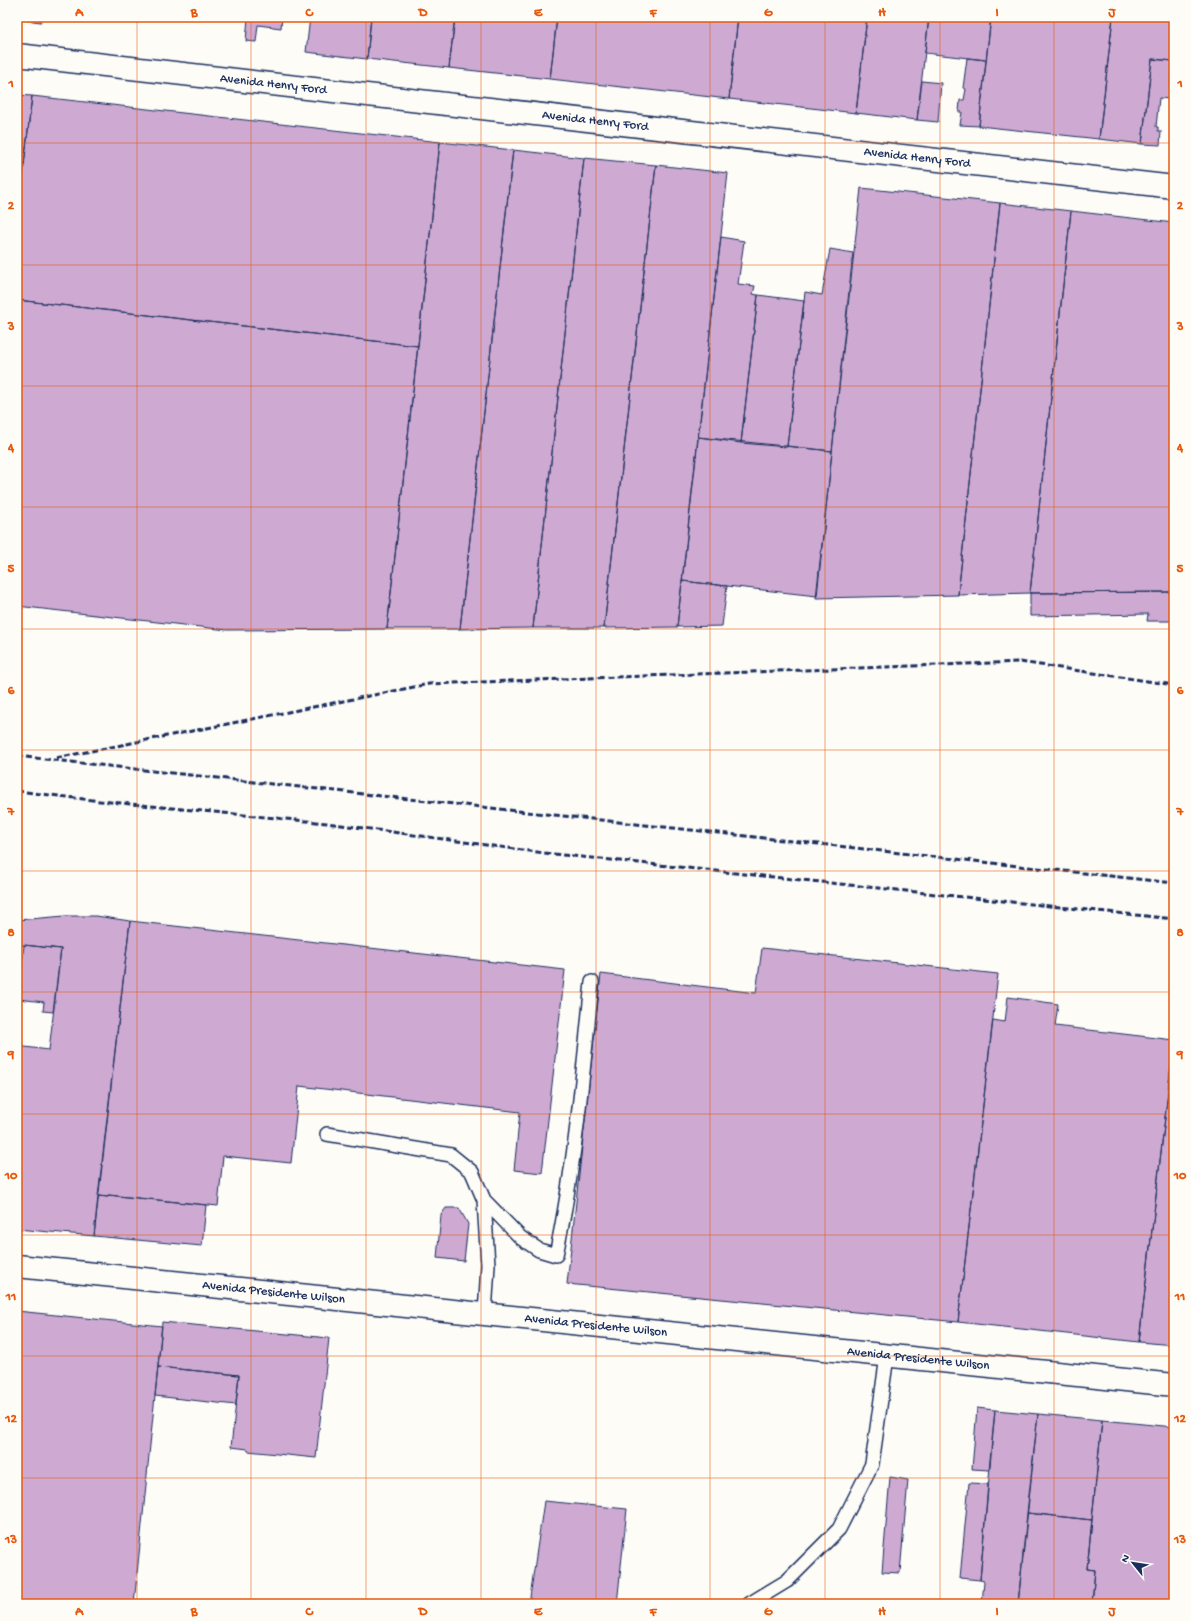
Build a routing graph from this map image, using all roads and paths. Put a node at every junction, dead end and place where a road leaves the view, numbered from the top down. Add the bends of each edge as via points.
1 (17, 54) edge
2 (1174, 187) edge
3 (592, 982) dead end
4 (327, 1134) dead end
5 (484, 1200) junction
6 (17, 1266) edge
7 (485, 1314) junction
8 (887, 1356) junction
9 (1174, 1385) edge
10 (749, 1604) edge

1 - 2 main road, Avenida Henry Ford
3 - 5 lane via 576,1134 556,1255 539,1250 520,1238
4 - 5 lane via 451,1155 472,1172
5 - 7 lane via 488,1265
6 - 7 main road, Avenida Presidente Wilson
7 - 8 main road, Avenida Presidente Wilson
8 - 9 main road, Avenida Presidente Wilson
8 - 10 lane via 872,1464 839,1529 787,1581

